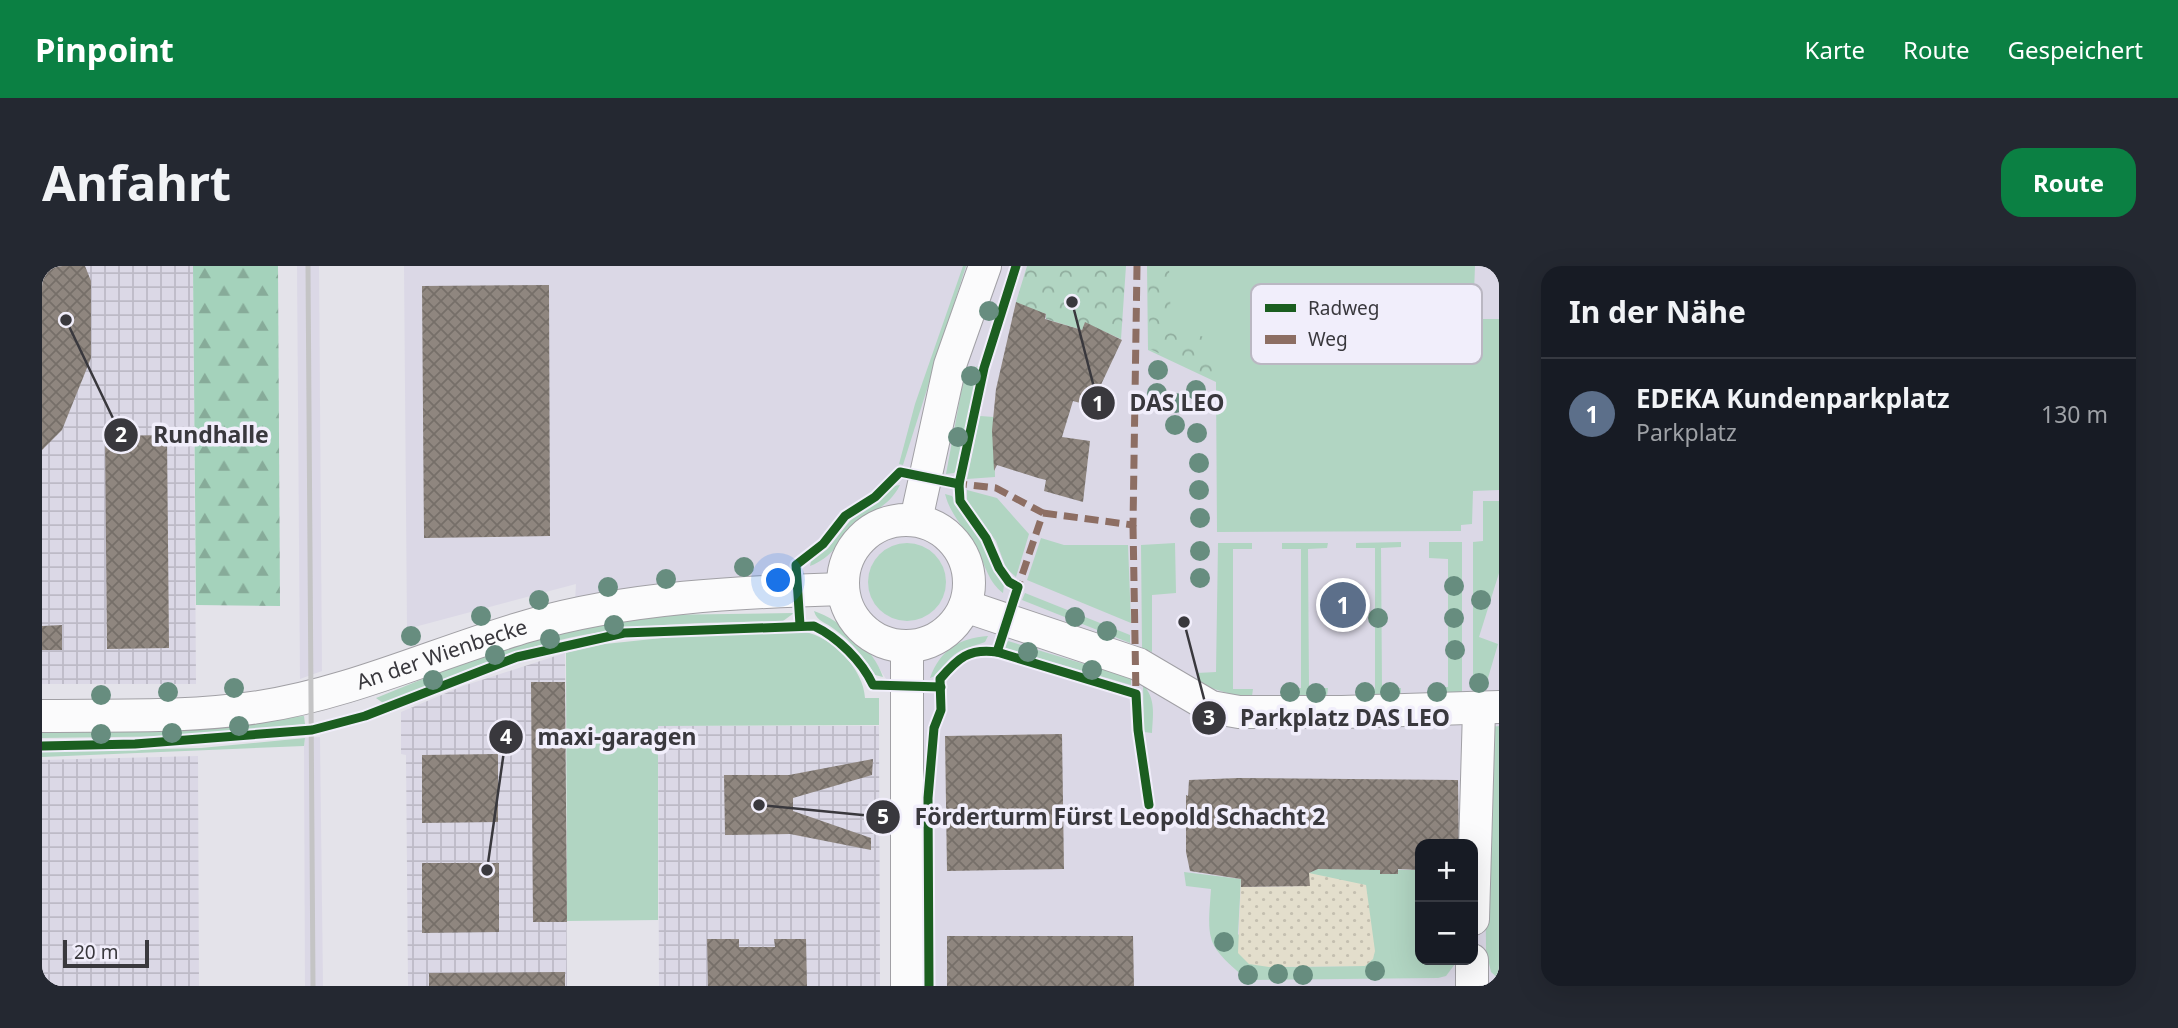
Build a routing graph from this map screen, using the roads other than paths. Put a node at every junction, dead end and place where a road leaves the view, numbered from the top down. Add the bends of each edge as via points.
1 (985, 266) edge
2 (916, 520) junction
3 (843, 589) junction
4 (965, 606) junction
5 (907, 647) junction
6 (1489, 708) edge
7 (42, 716) edge
8 (1474, 902) edge
9 (1472, 965) edge
10 (907, 986) edge
11 (1472, 986) edge

1 - 2 street via 950,365
2 - 3 street via 878,526 863,537 850,552
2 - 4 street via 953,539 965,557 970,578
3 - 5 street via 857,624 871,637
3 - 7 street, An der Wienbecke via 634,604 578,613 312,696 260,706 179,714
4 - 5 street via 946,634
4 - 6 street via 1138,664 1211,707 1239,712
5 - 10 street
6 - 8 street
9 - 11 street

